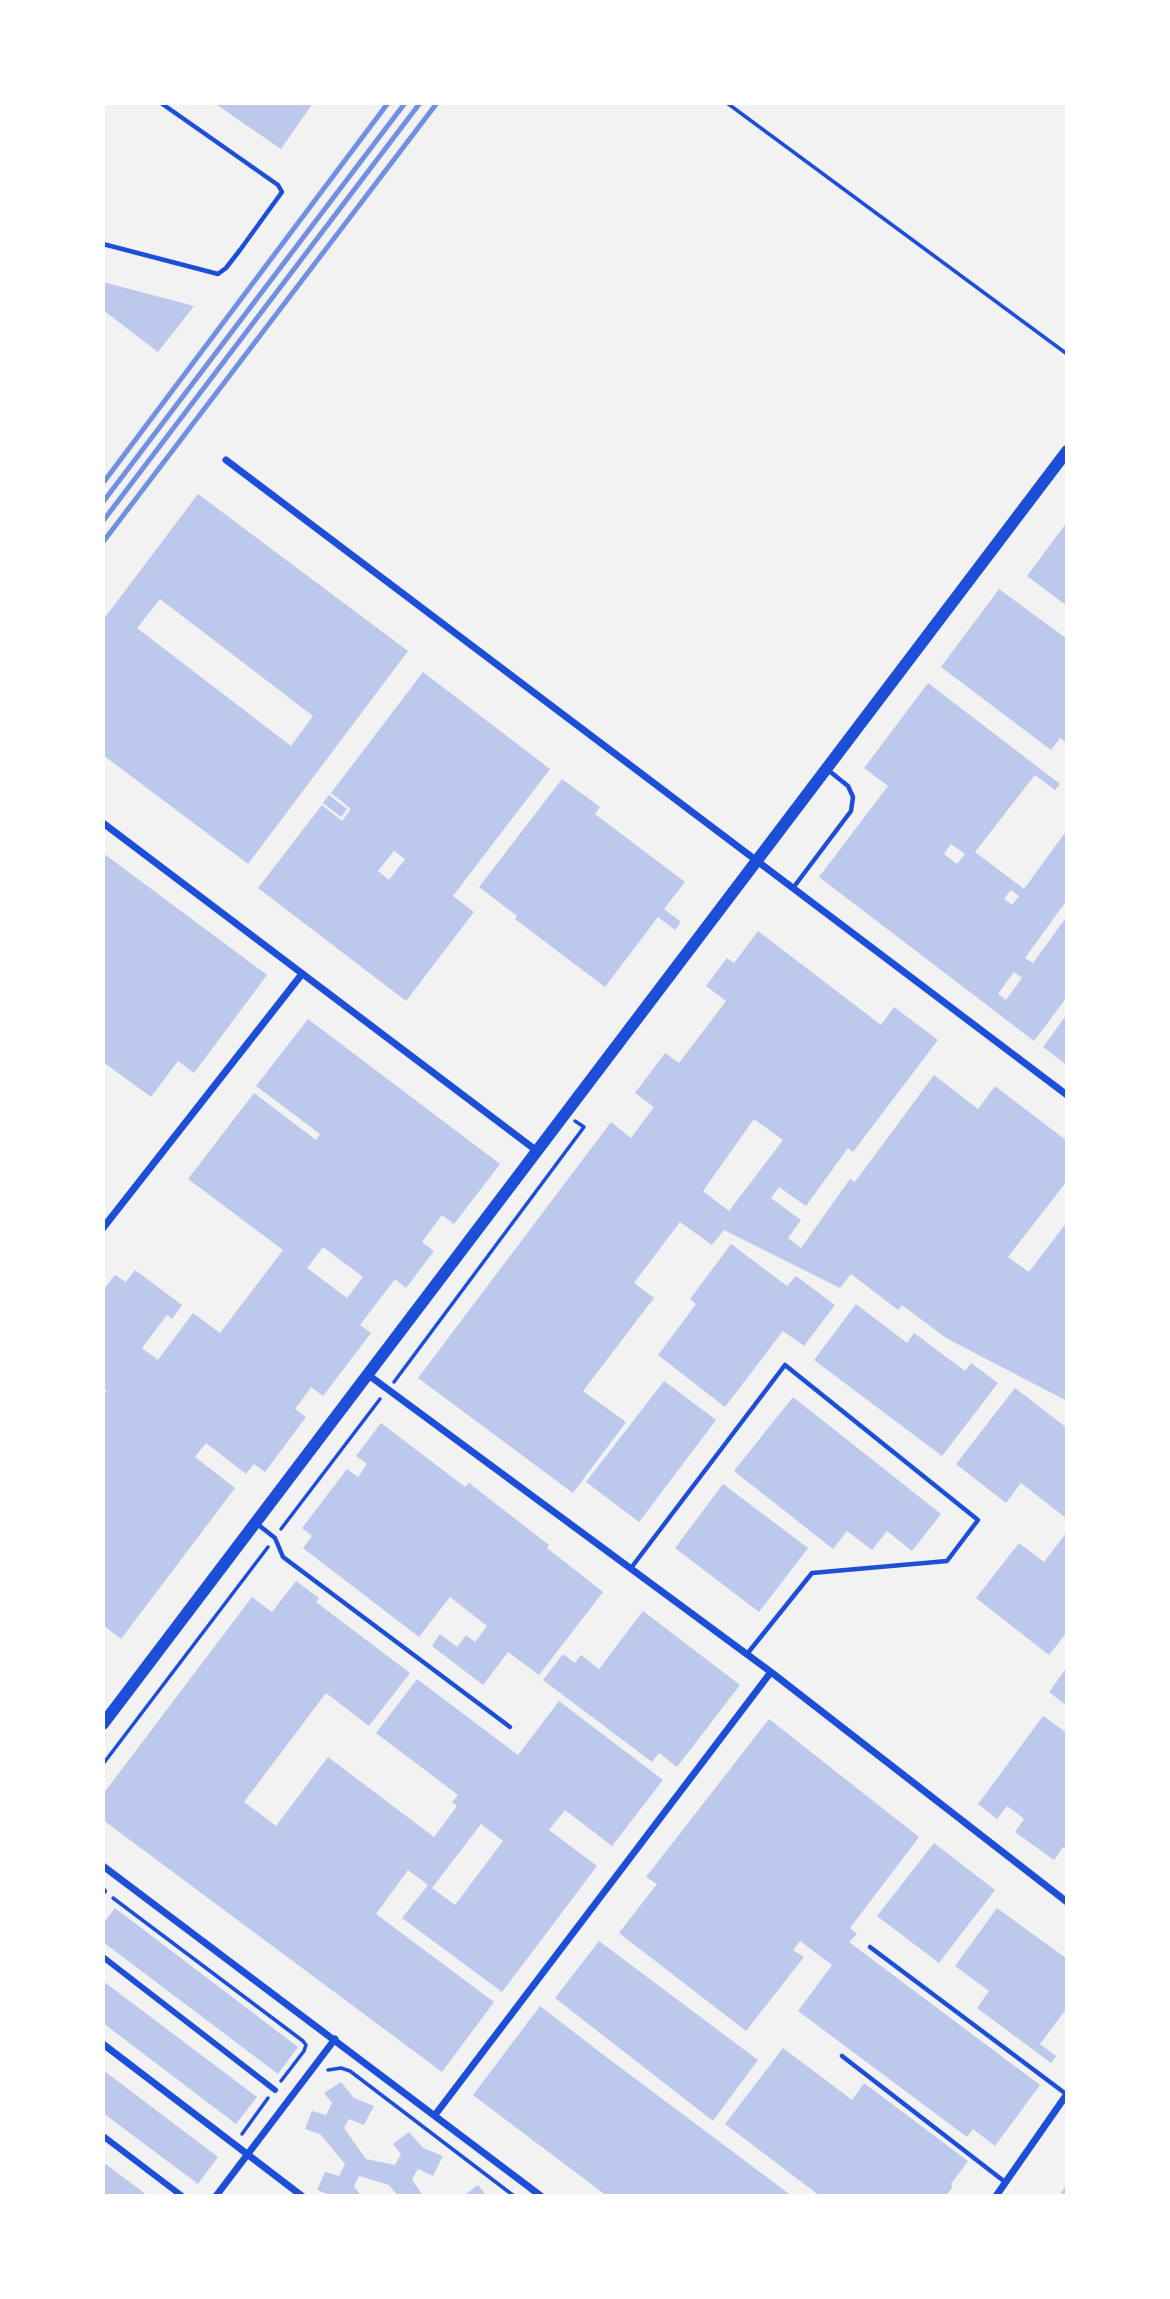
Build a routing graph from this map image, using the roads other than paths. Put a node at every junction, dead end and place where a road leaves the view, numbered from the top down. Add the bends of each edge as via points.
1 (161, 103) edge
2 (103, 244) edge
3 (1067, 452) edge
4 (226, 460) dead end
5 (826, 768) junction
6 (103, 823) edge
7 (756, 861) junction
8 (792, 888) junction
9 (302, 974) junction
10 (1067, 1095) edge
11 (537, 1151) junction
12 (103, 1228) edge
13 (368, 1374) junction
14 (255, 1523) junction
15 (630, 1568) junction
16 (747, 1655) junction
17 (771, 1672) junction
18 (103, 1724) edge
19 (510, 1727) dead end
20 (103, 1866) edge
21 (1067, 1902) edge
22 (870, 1947) dead end
23 (103, 1957) edge
24 (335, 2039) junction
25 (103, 2044) edge
26 (842, 2056) dead end
27 (275, 2090) road end
28 (1067, 2094) edge
29 (435, 2115) junction
30 (103, 2136) edge
31 (248, 2154) junction
32 (1006, 2182) junction
33 (182, 2196) edge
34 (216, 2196) edge
35 (302, 2196) edge
36 (541, 2196) edge
37 (996, 2196) edge

1 - 2 lane via 282,192 218,274
3 - 5 street
4 - 7 street
5 - 7 street
5 - 8 lane via 848,786 853,797 851,811
6 - 9 street
7 - 8 street
7 - 11 street
8 - 10 street
9 - 11 street
9 - 12 street
11 - 13 street
13 - 14 street
13 - 15 street
14 - 18 street
14 - 19 lane via 275,1538 283,1557
15 - 16 street
15 - 16 lane via 785,1365 978,1520 947,1561 812,1573
16 - 17 street
17 - 21 street
17 - 29 street
20 - 24 street
22 - 28 lane
23 - 27 street
24 - 29 street
24 - 31 street
25 - 31 street
26 - 32 lane
28 - 32 street
29 - 36 street
30 - 33 street
31 - 34 street
31 - 35 street
32 - 37 street

